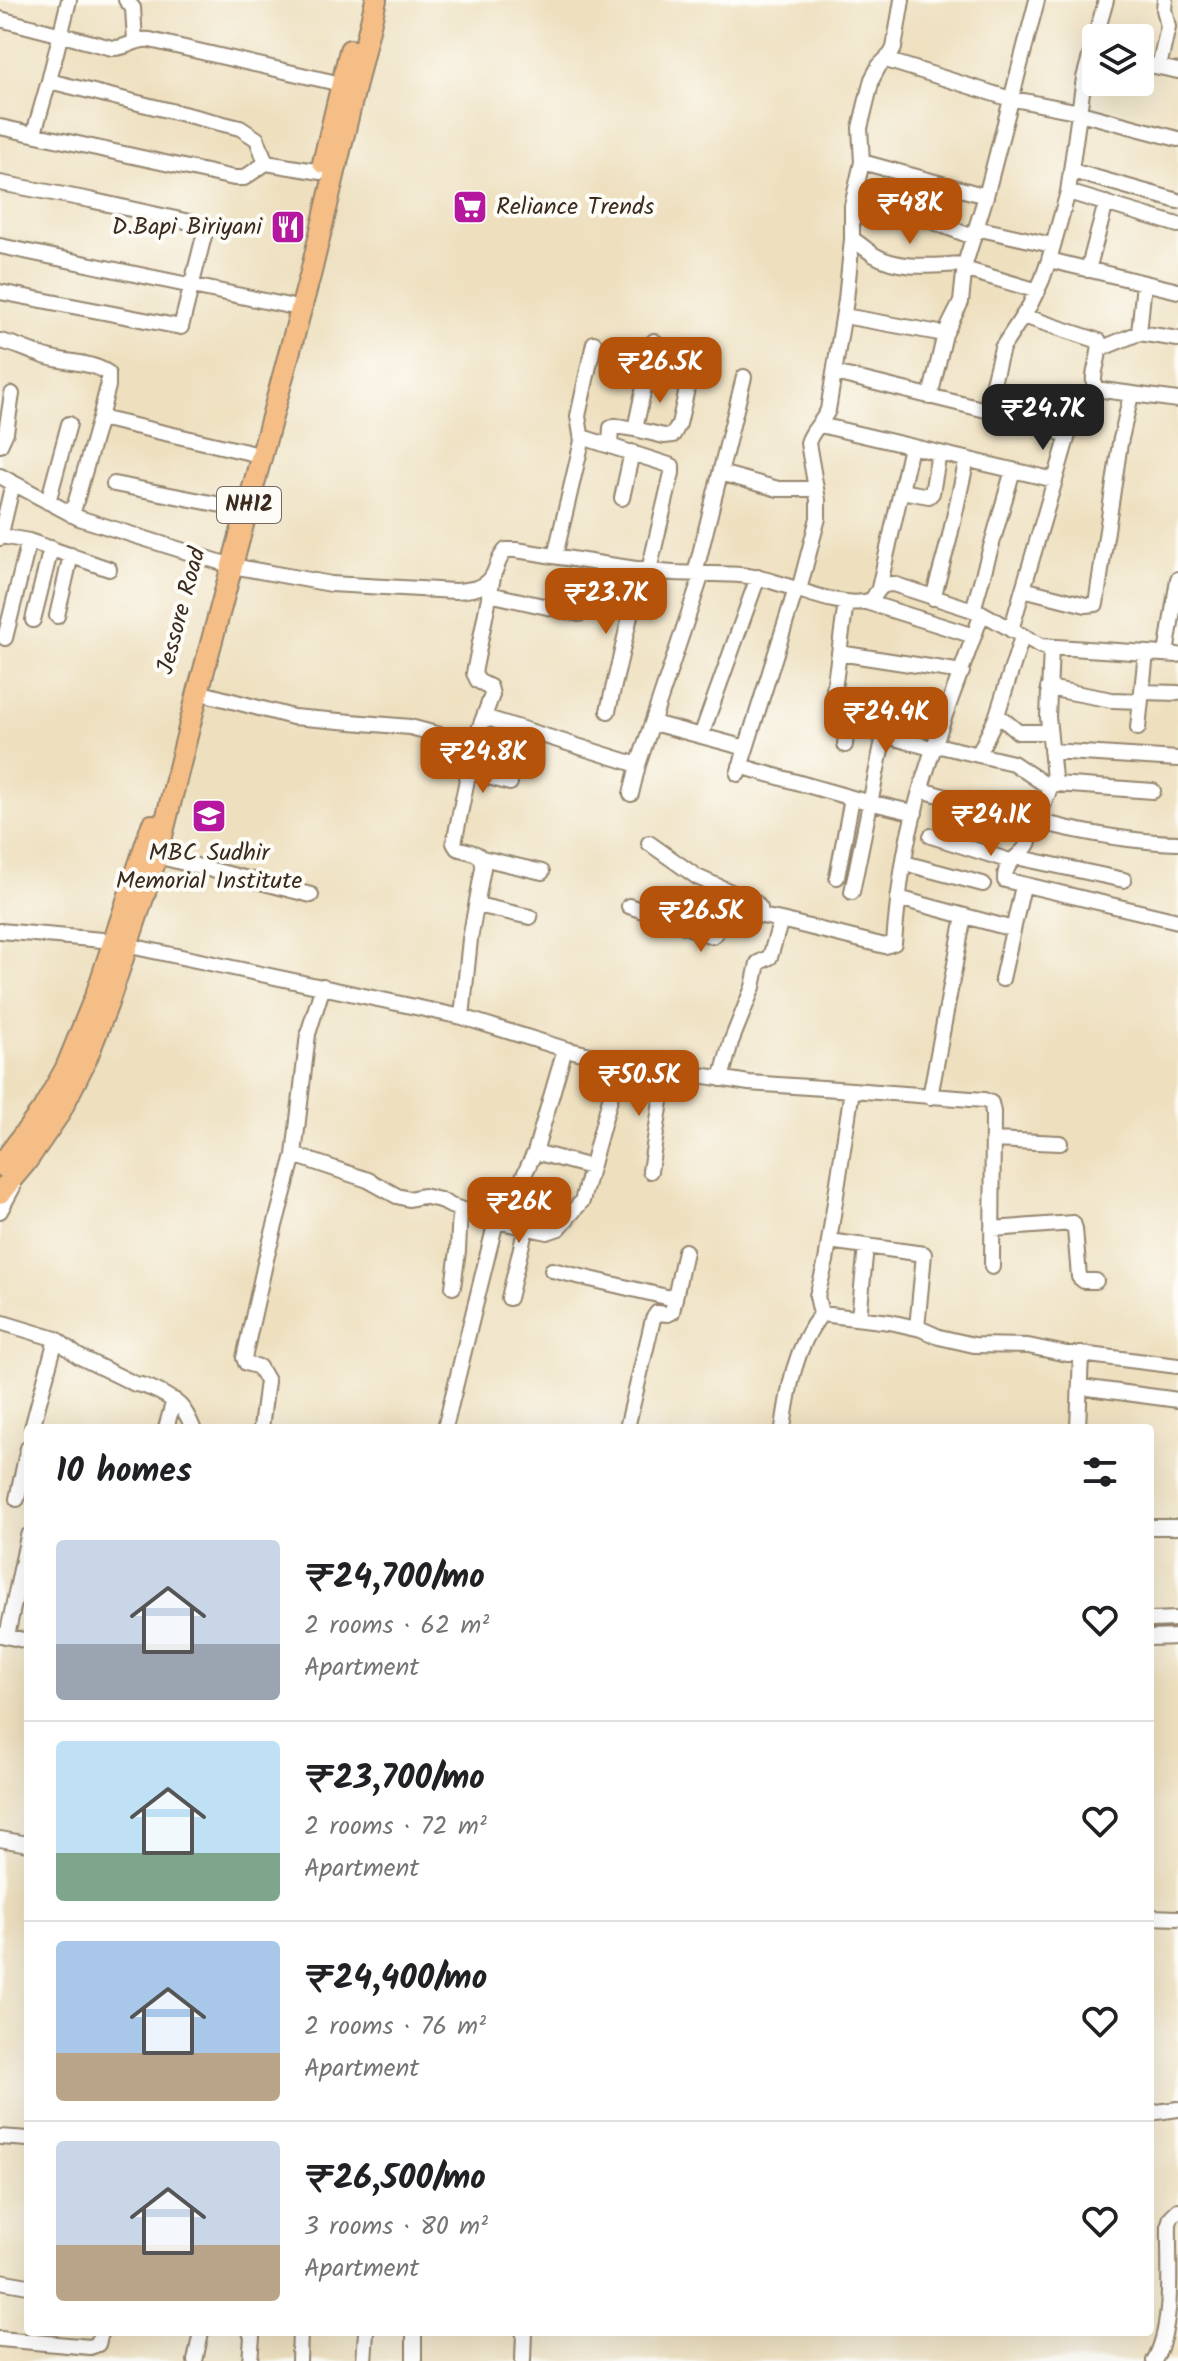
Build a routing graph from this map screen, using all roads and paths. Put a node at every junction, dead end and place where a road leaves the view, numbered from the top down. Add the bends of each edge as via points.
1 (69, 0) edge
2 (126, 0) edge
3 (363, 0) edge
4 (376, 0) edge
5 (902, 0) edge
6 (1037, 0) edge
7 (1106, 0) edge
8 (1165, 0) edge
9 (0, 19) edge
10 (1100, 24) edge
11 (1173, 28) edge
12 (60, 35) junction
13 (135, 41) junction
14 (886, 60) junction
15 (1154, 66) edge
16 (1159, 67) junction
17 (1178, 71) edge
18 (49, 81) junction
19 (341, 84) junction
20 (1082, 95) edge
21 (1012, 98) junction
22 (1080, 112) junction
23 (0, 127) edge
24 (34, 133) junction
25 (1178, 139) edge
26 (862, 162) junction
27 (266, 163) junction
28 (1072, 171) junction
29 (321, 172) junction
30 (0, 183) edge
31 (954, 187) junction
32 (1068, 192) junction
33 (986, 196) junction
34 (854, 198) junction
35 (1178, 201) edge
36 (1106, 203) junction
37 (942, 225) junction
38 (1178, 225) edge
39 (975, 233) junction
40 (852, 239) junction
41 (0, 246) edge
42 (1051, 252) junction
43 (964, 266) junction
44 (1088, 270) junction
45 (1144, 283) junction
46 (192, 286) junction
47 (1038, 291) junction
48 (1178, 291) edge
49 (0, 292) edge
50 (289, 306) junction
51 (844, 316) junction
52 (1023, 316) junction
53 (1139, 333) junction
54 (945, 334) junction
55 (1178, 339) edge
56 (0, 341) edge
57 (654, 341) dead end
58 (594, 343) dead end
59 (1100, 349) junction
60 (692, 367) dead end
61 (835, 373) junction
62 (744, 377) dead end
63 (1095, 389) junction
64 (12, 394) dead end
65 (1131, 395) junction
66 (930, 397) junction
67 (1178, 400) edge
68 (986, 410) junction
69 (100, 418) junction
70 (69, 424) dead end
71 (820, 425) junction
72 (635, 429) junction
73 (1068, 435) junction
74 (582, 437) junction
75 (0, 445) edge
76 (610, 445) junction
77 (911, 447) junction
78 (632, 452) junction
79 (251, 453) junction
80 (939, 453) junction
81 (967, 459) junction
82 (1013, 470) junction
83 (720, 473) junction
84 (6, 480) edge
85 (1055, 480) junction
86 (114, 484) dead end
87 (816, 489) junction
88 (901, 491) junction
89 (622, 498) dead end
90 (48, 502) junction
91 (237, 508) junction
92 (72, 515) junction
93 (0, 537) edge
94 (29, 541) junction
95 (51, 548) junction
96 (71, 555) junction
97 (555, 556) junction
98 (227, 565) junction
99 (109, 569) dead end
100 (645, 570) junction
101 (698, 574) junction
102 (493, 577) junction
103 (758, 577) junction
104 (1178, 579) edge
105 (879, 588) junction
106 (1023, 589) junction
107 (797, 590) junction
108 (489, 594) junction
109 (933, 598) junction
110 (846, 602) junction
111 (866, 602) junction
112 (978, 611) junction
113 (579, 614) dead end
114 (57, 616) dead end
115 (33, 620) dead end
116 (1016, 633) junction
117 (974, 636) junction
118 (5, 638) dead end
119 (1051, 648) junction
120 (839, 653) junction
121 (1146, 653) junction
122 (1172, 654) edge
123 (962, 672) junction
124 (1048, 688) junction
125 (198, 692) junction
126 (1178, 693) edge
127 (1142, 696) junction
128 (608, 711) dead end
129 (484, 717) junction
130 (996, 718) junction
131 (653, 723) junction
132 (847, 725) junction
133 (1138, 728) dead end
134 (1048, 732) junction
135 (884, 735) junction
136 (701, 736) junction
137 (845, 745) dead end
138 (935, 747) junction
139 (472, 748) junction
140 (746, 748) junction
141 (1051, 751) junction
142 (978, 755) junction
143 (1178, 759) edge
144 (638, 765) junction
145 (468, 771) junction
146 (510, 783) dead end
147 (1053, 783) junction
148 (921, 790) junction
149 (1153, 791) dead end
150 (631, 794) dead end
151 (852, 798) junction
152 (870, 802) junction
153 (915, 813) junction
154 (1038, 822) junction
155 (931, 836) dead end
156 (649, 843) dead end
157 (1178, 843) edge
158 (157, 856) junction
159 (482, 858) junction
160 (1013, 859) junction
161 (904, 863) junction
162 (542, 872) dead end
163 (837, 877) dead end
164 (1124, 880) dead end
165 (983, 884) dead end
166 (1023, 886) junction
167 (728, 891) junction
168 (852, 892) dead end
169 (311, 895) dead end
170 (898, 898) junction
171 (477, 905) junction
172 (629, 906) dead end
173 (964, 916) junction
174 (530, 917) dead end
175 (781, 920) junction
176 (1178, 921) edge
177 (1013, 929) junction
178 (0, 931) edge
179 (121, 944) junction
180 (1002, 979) dead end
181 (323, 986) junction
182 (102, 999) junction
183 (462, 1017) junction
184 (565, 1049) junction
185 (620, 1062) junction
186 (666, 1070) junction
187 (721, 1079) junction
188 (852, 1090) junction
189 (930, 1097) junction
190 (993, 1140) junction
191 (1060, 1143) dead end
192 (535, 1152) junction
193 (294, 1155) junction
194 (26, 1162) junction
195 (0, 1166) edge
196 (591, 1167) junction
197 (650, 1171) dead end
198 (523, 1177) dead end
199 (0, 1193) edge
200 (460, 1209) junction
201 (0, 1210) edge
202 (496, 1221) junction
203 (526, 1227) junction
204 (992, 1229) junction
205 (829, 1241) junction
206 (866, 1246) junction
207 (685, 1251) dead end
208 (992, 1267) dead end
209 (552, 1270) dead end
210 (1096, 1281) dead end
211 (453, 1287) dead end
212 (509, 1298) dead end
213 (675, 1299) junction
214 (821, 1314) junction
215 (859, 1318) junction
216 (0, 1322) edge
217 (917, 1328) junction
218 (56, 1339) junction
219 (1081, 1354) junction
220 (1178, 1366) edge
221 (1081, 1387) junction
222 (174, 1400) junction
223 (1178, 1400) edge
224 (33, 1424) edge
225 (167, 1424) edge
226 (192, 1424) edge
227 (262, 1424) edge
228 (446, 1424) edge
229 (628, 1424) edge
230 (784, 1424) edge
231 (1078, 1424) edge
232 (24, 1467) edge
233 (17, 1499) dead end
234 (1154, 1527) edge
235 (1178, 1527) edge
236 (24, 1552) edge
237 (1178, 1619) edge
238 (1154, 1620) edge
239 (3, 1635) edge
240 (1178, 1637) edge
241 (1154, 1638) edge
242 (24, 1640) edge
243 (0, 1839) edge
244 (24, 1843) edge
245 (1154, 1917) edge
246 (1178, 1918) edge
247 (1178, 2109) edge
248 (1154, 2112) edge
249 (0, 2137) edge
250 (24, 2139) edge
251 (1178, 2210) edge
252 (0, 2281) edge
253 (24, 2285) edge
254 (100, 2336) edge
255 (200, 2336) edge
256 (252, 2336) edge
257 (300, 2336) edge
258 (366, 2336) edge
259 (414, 2336) edge
260 (524, 2336) edge
261 (0, 2339) edge
262 (1162, 2344) junction
263 (1178, 2344) edge
264 (195, 2361) edge
265 (250, 2361) edge
266 (299, 2361) edge
267 (364, 2361) edge
268 (414, 2361) edge
269 (523, 2361) edge
270 (1154, 2361) edge

1 - 12 street
2 - 13 street via 133,8
3 - 19 highway, Jessore Road / NH12
4 - 98 highway, Jessore Road / NH12 via 311,272
5 - 14 street via 894,48
6 - 21 street
7 - 10 street
8 - 11 street
9 - 12 street
11 - 16 street
12 - 13 street via 112,48
12 - 18 street
13 - 19 street via 150,40
14 - 21 street
14 - 26 street via 872,79 860,128
15 - 16 street
16 - 17 street
18 - 24 street
18 - 27 street via 240,128 257,139
19 - 29 highway, Jessore Road / NH12
20 - 22 street
21 - 22 street
21 - 33 street
22 - 25 street
22 - 28 street
23 - 24 street
24 - 27 street via 234,178 244,178
26 - 31 street
26 - 34 street
27 - 29 street
28 - 32 street
28 - 35 street
29 - 50 highway, Jessore Road / NH12
30 - 46 street via 203,225
31 - 33 street
31 - 37 street
32 - 36 street
32 - 42 street
33 - 39 street
34 - 37 street
34 - 40 street
36 - 38 street
36 - 44 street
37 - 39 street
39 - 42 street
39 - 43 street
40 - 43 street via 898,264
40 - 51 street
41 - 46 street
42 - 44 street
42 - 47 street
43 - 47 street
43 - 54 street via 961,302
44 - 45 street
45 - 48 street
45 - 53 street
46 - 49 street via 183,325 177,328
46 - 50 street
47 - 52 street
50 - 79 highway, Jessore Road / NH12
51 - 54 street
51 - 61 street
52 - 59 street via 1095,338
52 - 68 street via 1002,348
53 - 55 street
53 - 59 street
54 - 66 street
56 - 69 street via 108,373
57 - 72 street
58 - 74 street via 579,406
59 - 63 street
60 - 72 street via 673,435
61 - 66 street
61 - 71 street
62 - 83 street
63 - 65 street
63 - 73 street
64 - 75 street
65 - 67 street
65 - 106 street via 1096,604
66 - 68 street
68 - 73 street
69 - 79 street
69 - 92 street
70 - 90 street
71 - 77 street
71 - 87 street via 808,443
72 - 76 street via 611,428
73 - 85 street
74 - 76 street
74 - 97 street
76 - 78 street
77 - 80 street
77 - 88 street
78 - 89 street
78 - 100 street via 673,469
79 - 91 highway, Jessore Road / NH12
80 - 81 street
80 - 88 street via 929,496
81 - 82 street
81 - 109 street
82 - 85 street
82 - 112 street
83 - 87 street via 778,489
83 - 101 street
84 - 90 street
84 - 93 street
85 - 106 street
86 - 91 street
87 - 107 street via 818,518
88 - 105 street
90 - 92 street
91 - 98 highway, Jessore Road / NH12
92 - 98 street
93 - 94 street
94 - 95 street
94 - 118 street
95 - 96 street
95 - 115 street
96 - 99 street
96 - 114 street
97 - 100 street
97 - 102 street via 506,550
98 - 102 street via 331,584 455,591 474,589
98 - 125 highway, Jessore Road / NH12
98 - 179 highway, Jessore Road / NH12
100 - 101 street
100 - 128 street
101 - 103 street
101 - 131 street
102 - 108 street
103 - 107 street
103 - 136 street
104 - 122 street
105 - 109 street via 893,584
105 - 111 street
106 - 116 street
107 - 110 street
107 - 140 street
108 - 113 street
108 - 129 street via 474,673 492,691
109 - 112 street
110 - 111 street
110 - 120 street
111 - 117 street
112 - 116 street
112 - 117 street
116 - 119 street
116 - 130 street
117 - 123 street
119 - 121 street
119 - 124 street
120 - 123 street
120 - 132 street via 833,697 848,713
121 - 122 street
121 - 127 street
123 - 138 street
124 - 127 street via 1112,700
124 - 134 street
125 - 139 street via 293,717 410,727 467,741
125 - 158 highway, Jessore Road / NH12
126 - 127 street
127 - 133 street
129 - 139 street
129 - 144 street
130 - 134 street via 1018,732
130 - 142 street
131 - 136 street
131 - 144 street
132 - 135 street
132 - 137 street
134 - 141 street
135 - 138 street
135 - 152 street
136 - 140 street
138 - 142 street
138 - 148 street
139 - 145 street
140 - 151 street via 739,770
141 - 143 street
141 - 147 street
142 - 147 street via 1013,763 1038,780
144 - 150 street
145 - 146 street
145 - 159 street via 454,843
147 - 149 street
147 - 154 street
148 - 153 street
148 - 154 street
151 - 152 street
151 - 163 street
152 - 153 street
152 - 168 street
153 - 161 street
154 - 157 street
154 - 160 street via 1025,851
155 - 160 street
156 - 167 street via 697,877
158 - 169 street
158 - 179 highway, Jessore Road / NH12
159 - 162 street
159 - 171 street
160 - 164 street
160 - 166 street via 1005,880
161 - 165 street
161 - 170 street
166 - 176 street
166 - 177 street
167 - 172 street via 712,936
167 - 175 street via 756,903 762,916
170 - 173 street
170 - 175 street via 894,943 885,946
171 - 174 street
171 - 183 street
173 - 177 street
173 - 189 street
175 - 187 street via 770,957 755,969
177 - 180 street
178 - 179 street
179 - 181 street
179 - 182 highway, Jessore Road / NH12
181 - 183 street
181 - 193 street via 308,1034
182 - 194 highway, NH12 via 86,1060 59,1114
182 - 195 highway, Jessore Road / NH12 via 43,1109
183 - 184 street
184 - 185 street
184 - 192 street
185 - 186 street
185 - 196 street
186 - 187 street
186 - 197 street
187 - 188 street
188 - 189 street
188 - 205 street
189 - 190 street via 988,1101
190 - 191 street
190 - 204 street
192 - 196 street
192 - 198 street
193 - 200 street via 368,1180 397,1196 423,1196
193 - 227 street via 244,1358 259,1367 267,1381
194 - 199 highway, NH12
194 - 201 street
196 - 203 street via 582,1201 559,1228 547,1232
200 - 202 street
200 - 211 street
202 - 203 street
202 - 228 street
203 - 212 street
204 - 208 street
204 - 210 street via 1073,1223 1079,1277
205 - 206 street
205 - 214 street via 817,1296
206 - 215 street
206 - 217 street via 924,1254
207 - 213 street
209 - 213 street
213 - 229 street via 671,1314 657,1313 653,1319
214 - 215 street
214 - 230 street via 799,1348
215 - 217 street
216 - 218 street
217 - 219 street via 974,1345
218 - 222 street via 78,1356
218 - 224 street
219 - 220 street
219 - 221 street
221 - 223 street
221 - 231 street
222 - 225 street
222 - 226 street
232 - 233 street
234 - 235 street
236 - 239 street
237 - 238 street
239 - 242 street
240 - 241 street
243 - 244 street
245 - 246 street
247 - 248 street
249 - 250 street
251 - 262 street via 1169,2224 1168,2314
252 - 253 street
254 - 261 street via 90,2347
255 - 264 street
256 - 265 street
257 - 266 street
258 - 267 street
259 - 268 street
260 - 269 street
262 - 263 street
262 - 270 street

